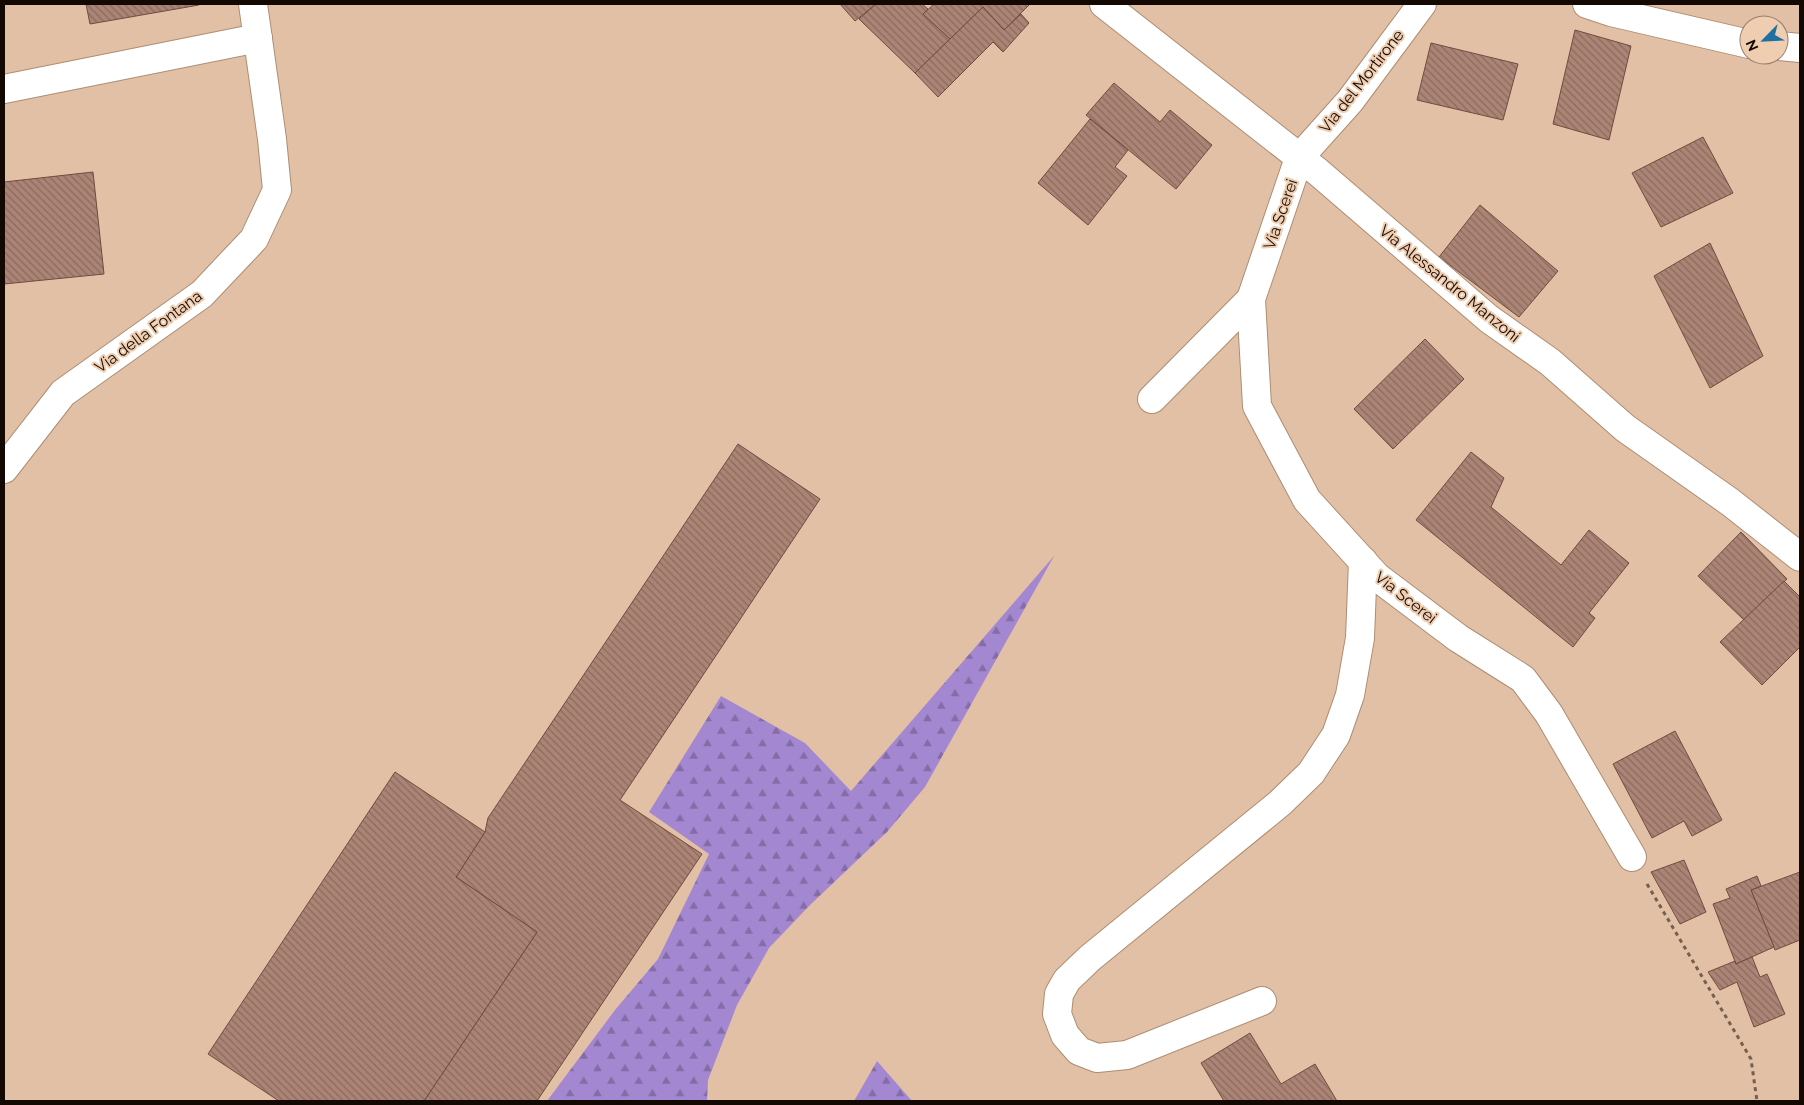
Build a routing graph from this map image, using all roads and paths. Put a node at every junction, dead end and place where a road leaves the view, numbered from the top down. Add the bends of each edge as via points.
1 (253, 4) edge
2 (1104, 4) edge
3 (1422, 4) edge
4 (1587, 4) edge
5 (258, 38) junction
6 (1739, 42) edge
7 (4, 89) edge
8 (1299, 158) junction
9 (1251, 299) junction
10 (1152, 399) dead end
11 (4, 469) edge
12 (1800, 557) edge
13 (1363, 561) junction
14 (1632, 857) joint
15 (1262, 1001) dead end
16 (1757, 1101) edge

1 - 5 street, Via della Fontana
2 - 8 street, Via Alessandro Manzoni
3 - 8 street, Via del Mortirone via 1350,100
4 - 6 street
5 - 7 street
5 - 11 street, Via della Fontana via 277,190 254,239 202,294 63,392
8 - 9 street, Via Scerei
8 - 12 street, Via Alessandro Manzoni via 1489,320 1550,362 1625,428 1730,502
9 - 10 street, Via Scerei
9 - 13 street, Via Scerei via 1257,406 1307,500
13 - 14 street, Via Scerei via 1377,577 1458,638 1523,679 1549,714
13 - 15 street via 1360,638 1350,696 1336,735 1311,773 1280,803 1090,958 1067,980 1058,994 1057,1014 1065,1036 1079,1051 1097,1058 1127,1055
14 - 16 path via 1750,1058

